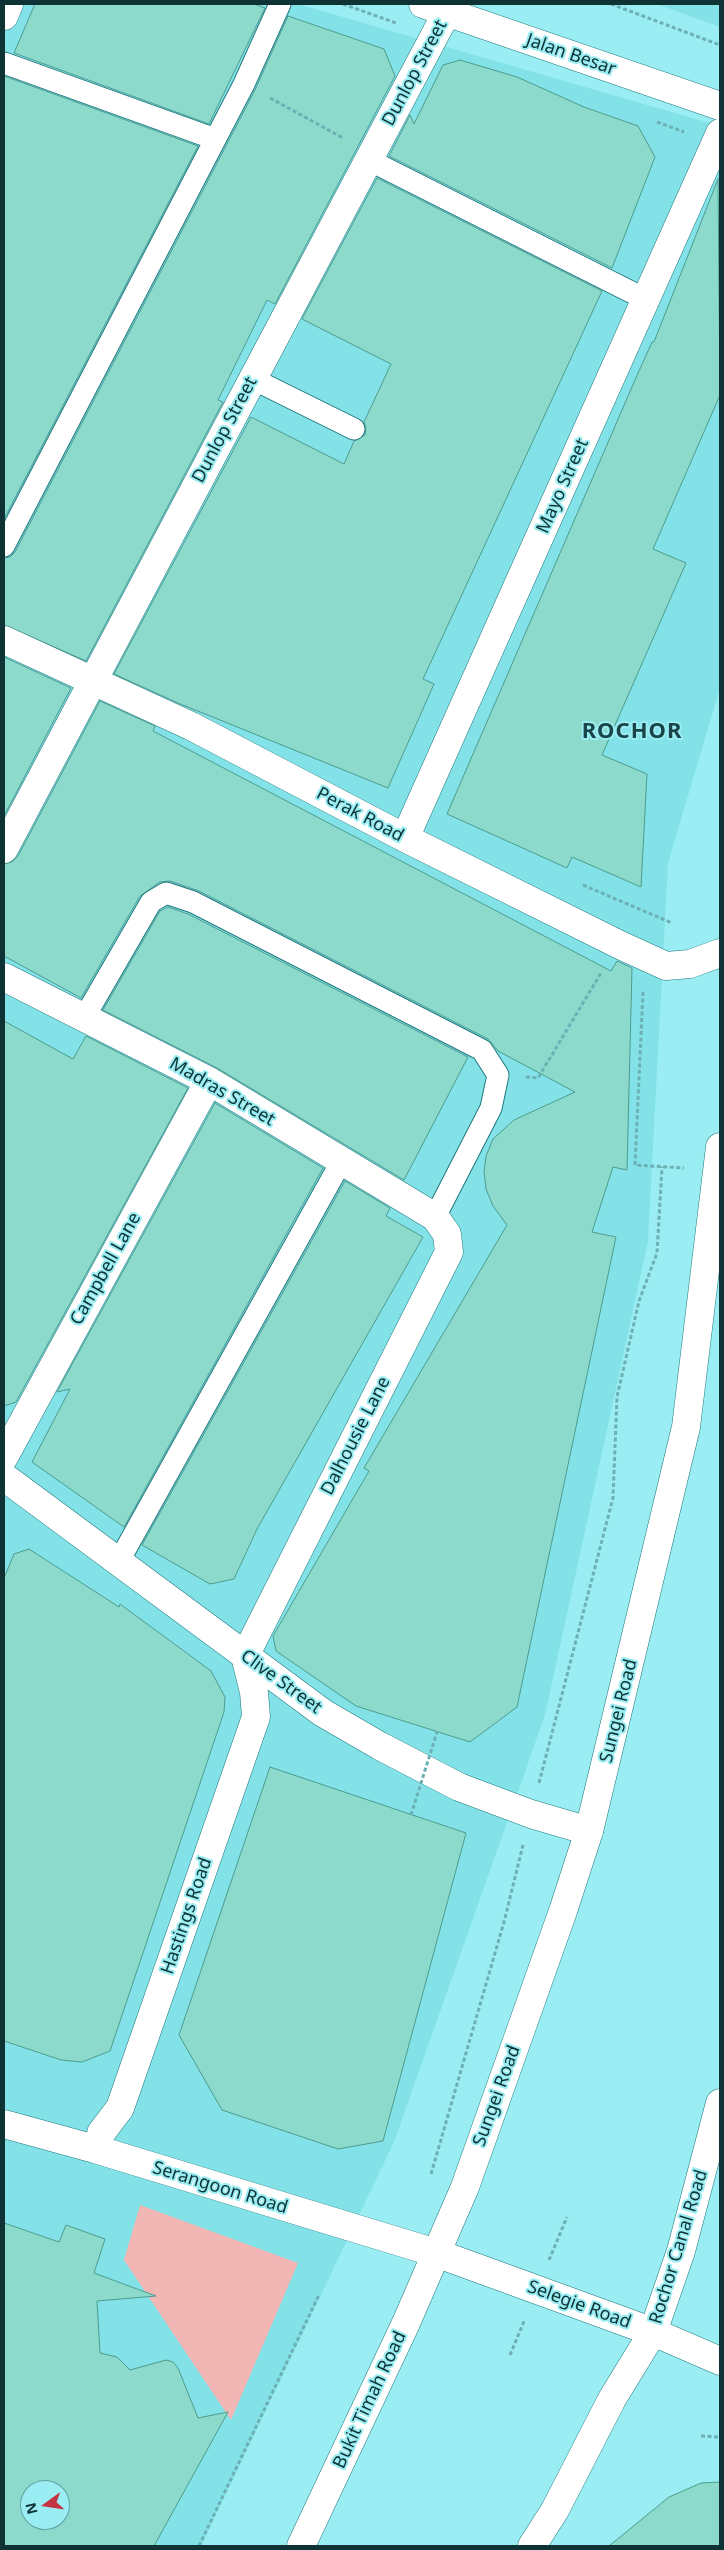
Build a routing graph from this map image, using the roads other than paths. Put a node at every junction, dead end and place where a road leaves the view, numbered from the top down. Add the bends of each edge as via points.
1 (9, 4) edge
2 (280, 4) edge
3 (435, 8) edge
4 (4, 16) edge
5 (4, 63) edge
6 (720, 106) edge
7 (720, 133) edge
8 (215, 139) junction
9 (371, 157) junction
10 (647, 300) junction
11 (252, 379) junction
12 (354, 429) dead end
13 (4, 546) edge
14 (4, 640) edge
15 (93, 680) junction
16 (405, 838) junction
17 (4, 849) edge
18 (720, 953) edge
19 (4, 977) edge
20 (84, 1018) junction
21 (209, 1081) junction
22 (719, 1159) edge
23 (341, 1162) junction
24 (435, 1217) junction
25 (4, 1457) edge
26 (4, 1477) edge
27 (119, 1561) junction
28 (245, 1656) junction
29 (589, 1831) junction
30 (720, 2103) edge
31 (4, 2124) edge
32 (98, 2141) junction
33 (436, 2253) junction
34 (653, 2332) junction
35 (720, 2361) edge
36 (301, 2546) edge
37 (532, 2546) edge

1 - 4 main road
2 - 8 lane
3 - 6 main road, Jalan Besar
3 - 9 main road, Dunlop Street
5 - 8 lane
7 - 10 main road, Mayo Street
8 - 13 lane
9 - 10 lane
9 - 11 main road, Dunlop Street
10 - 16 main road, Mayo Street
11 - 12 lane
11 - 15 main road, Dunlop Street
14 - 15 main road, Perak Road
15 - 16 main road, Perak Road via 191,726
15 - 17 main road, Dunlop Street
16 - 18 main road, Perak Road via 666,966 690,964
19 - 20 main road, Madras Street
20 - 21 main road, Madras Street
20 - 24 lane via 151,902 166,893 193,902 482,1050 498,1075 491,1108
21 - 23 main road, Madras Street
21 - 25 main road, Campbell Lane
22 - 29 main road, Sungei Road via 686,1427
23 - 24 main road, Madras Street
23 - 27 lane
24 - 28 main road, Dalhousie Lane via 447,1234 449,1252
26 - 27 main road, Clive Street
27 - 28 main road, Clive Street
28 - 29 main road, Clive Street via 323,1713 459,1787
28 - 32 main road, Hastings Road via 254,1692 239,1710 106,2090
29 - 33 main road, Sungei Road via 465,2187
30 - 34 main road, Rochor Canal Road via 681,2251
31 - 32 main road, Serangoon Road
32 - 33 main road, Serangoon Road
33 - 34 main road, Selegie Road
33 - 36 main road, Bukit Timah Road
34 - 35 main road, Selegie Road
34 - 37 main road via 612,2399 555,2510

